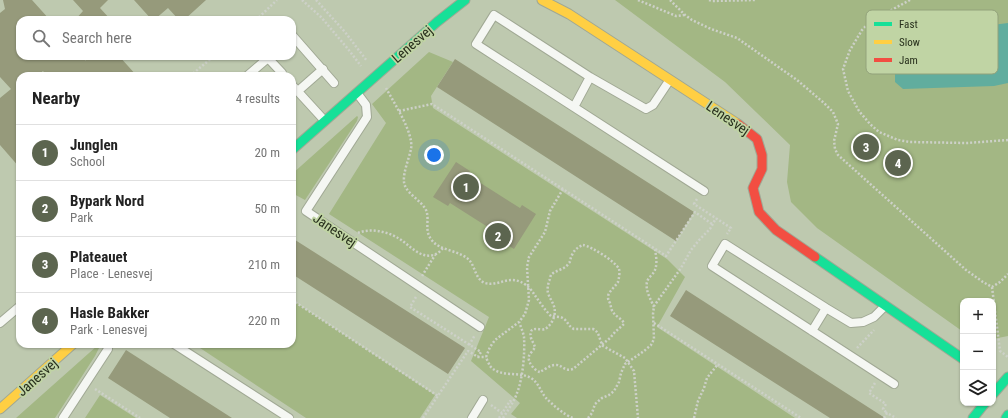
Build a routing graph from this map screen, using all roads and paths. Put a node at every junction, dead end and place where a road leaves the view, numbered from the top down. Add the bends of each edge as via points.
1 (277, 0) edge
2 (302, 0) edge
3 (316, 0) edge
4 (465, 0) edge
5 (542, 0) edge
6 (638, 0) edge
7 (670, 0) edge
8 (709, 0) edge
9 (756, 0) edge
10 (910, 0) edge
11 (892, 10) edge
12 (685, 15) junction
13 (260, 16) edge
14 (866, 26) edge
15 (296, 40) edge
16 (209, 60) edge
17 (266, 60) edge
18 (270, 60) edge
19 (322, 69) junction
20 (195, 72) edge
21 (252, 72) edge
22 (279, 72) edge
23 (375, 76) junction
24 (590, 77) junction
25 (670, 80) junction
26 (334, 83) dead end
27 (298, 91) joint
28 (356, 92) junction
29 (574, 107) junction
30 (399, 111) junction
31 (325, 121) junction
32 (1008, 140) edge
33 (296, 146) edge
34 (563, 189) junction
35 (704, 191) dead end
36 (698, 207) dead end
37 (716, 218) junction
38 (712, 224) junction
39 (731, 228) dead end
40 (346, 238) junction
41 (443, 248) junction
42 (655, 249) junction
43 (435, 255) junction
44 (1008, 274) edge
45 (422, 276) dead end
46 (528, 286) junction
47 (992, 287) junction
48 (422, 288) junction
49 (296, 303) edge
50 (885, 306) junction
51 (654, 307) junction
52 (826, 308) junction
53 (16, 309) edge
54 (554, 317) junction
55 (519, 322) junction
56 (0, 323) edge
57 (654, 323) junction
58 (480, 327) dead end
59 (876, 327) dead end
60 (812, 331) junction
61 (602, 345) junction
62 (70, 348) edge
63 (108, 348) edge
64 (180, 348) edge
65 (478, 356) junction
66 (850, 356) junction
67 (486, 357) junction
68 (960, 357) edge
69 (1008, 358) edge
70 (628, 362) junction
71 (718, 364) junction
72 (522, 375) junction
73 (880, 375) junction
74 (1008, 377) edge
75 (894, 384) dead end
76 (98, 391) dead end
77 (996, 391) edge
78 (438, 396) junction
79 (483, 400) dead end
80 (513, 403) junction
81 (983, 406) edge
82 (0, 410) edge
83 (887, 413) junction
84 (796, 415) junction
85 (1008, 415) edge
86 (63, 418) edge
87 (140, 418) edge
88 (289, 418) edge
89 (423, 418) edge
90 (472, 418) edge
91 (499, 418) edge
92 (503, 418) edge
93 (573, 418) edge
94 (588, 418) edge
95 (638, 418) edge
96 (694, 418) edge
97 (793, 418) edge
98 (801, 418) edge
99 (884, 418) edge
100 (896, 418) edge
101 (973, 418) edge
102 (1006, 418) edge

1 - 13 path
2 - 23 path
3 - 23 path via 345,32
4 - 23 street, Lenesvej
5 - 25 street, Lenesvej via 569,14
6 - 12 path via 676,16
7 - 12 path
8 - 9 path
10 - 11 path
12 - 47 path via 711,29 737,38 797,80 824,103 833,112 838,124 834,141 838,155 956,261
14 - 32 path via 850,50 843,69 848,91 859,111 879,132 910,142 967,143
15 - 19 lane
16 - 20 path
17 - 21 lane
18 - 22 lane
19 - 26 lane
19 - 27 lane
23 - 28 street
23 - 30 path
24 - 25 lane via 646,109 652,105
24 - 29 lane
24 - 29 lane via 494,15 476,44
25 - 50 street, Lenesvej via 757,139 762,155 762,168 752,188 759,212 776,230
27 - 31 lane
28 - 31 street
28 - 40 lane, Janesvej via 366,105 368,117 306,211
29 - 35 lane
30 - 34 path via 432,104
30 - 41 path via 412,147 404,183 407,190 427,211 427,233 432,241
31 - 33 street
34 - 42 path
34 - 46 path via 550,211 545,232 528,257
36 - 37 path
37 - 38 path
37 - 39 path
38 - 42 path via 695,212 666,256
38 - 51 path via 691,250
40 - 43 path via 362,232 385,232 398,238 417,253
40 - 48 lane, Janesvej
41 - 43 path
41 - 46 path via 462,254 470,260 479,278 484,282 493,284 511,280
42 - 51 path via 657,264 646,284
43 - 45 path
44 - 47 path
46 - 54 path via 548,313
46 - 55 path via 529,300 525,314
47 - 69 path via 1000,350
48 - 58 lane, Janesvej
48 - 65 path via 410,307 481,352
49 - 78 path
50 - 52 lane via 874,317 863,322 851,323
50 - 68 street, Lenesvej
51 - 57 path
52 - 60 lane
52 - 60 lane via 725,244 712,266
53 - 56 lane
54 - 61 path via 564,318 574,329 595,330
54 - 61 path via 545,329 536,328 531,332 535,347 529,361 536,371 540,372 556,364 567,370 573,369
54 - 61 path via 555,308 548,293 551,276 567,266 576,249 583,245 588,246 616,265 620,274 608,297 612,311 624,324
55 - 67 path via 495,340
55 - 72 path via 524,336
57 - 70 path via 654,339 651,346
57 - 71 path
59 - 66 path
60 - 66 lane
61 - 70 path
62 - 82 street, Janesvej
63 - 86 lane
64 - 88 lane
65 - 67 path
65 - 78 path via 468,350
66 - 73 lane
67 - 72 path via 490,366 501,373
70 - 94 path via 614,391 595,404
70 - 95 path via 634,371
71 - 84 path
71 - 96 path via 707,378
72 - 80 path
72 - 93 path via 539,386 545,397 566,416
73 - 75 lane
73 - 83 path via 869,393 886,404 882,409
74 - 77 street
76 - 87 path
78 - 89 path
79 - 90 lane
80 - 91 path via 510,401
80 - 92 path
81 - 101 street
83 - 99 path
83 - 100 path
84 - 97 path
84 - 98 path
85 - 102 street

